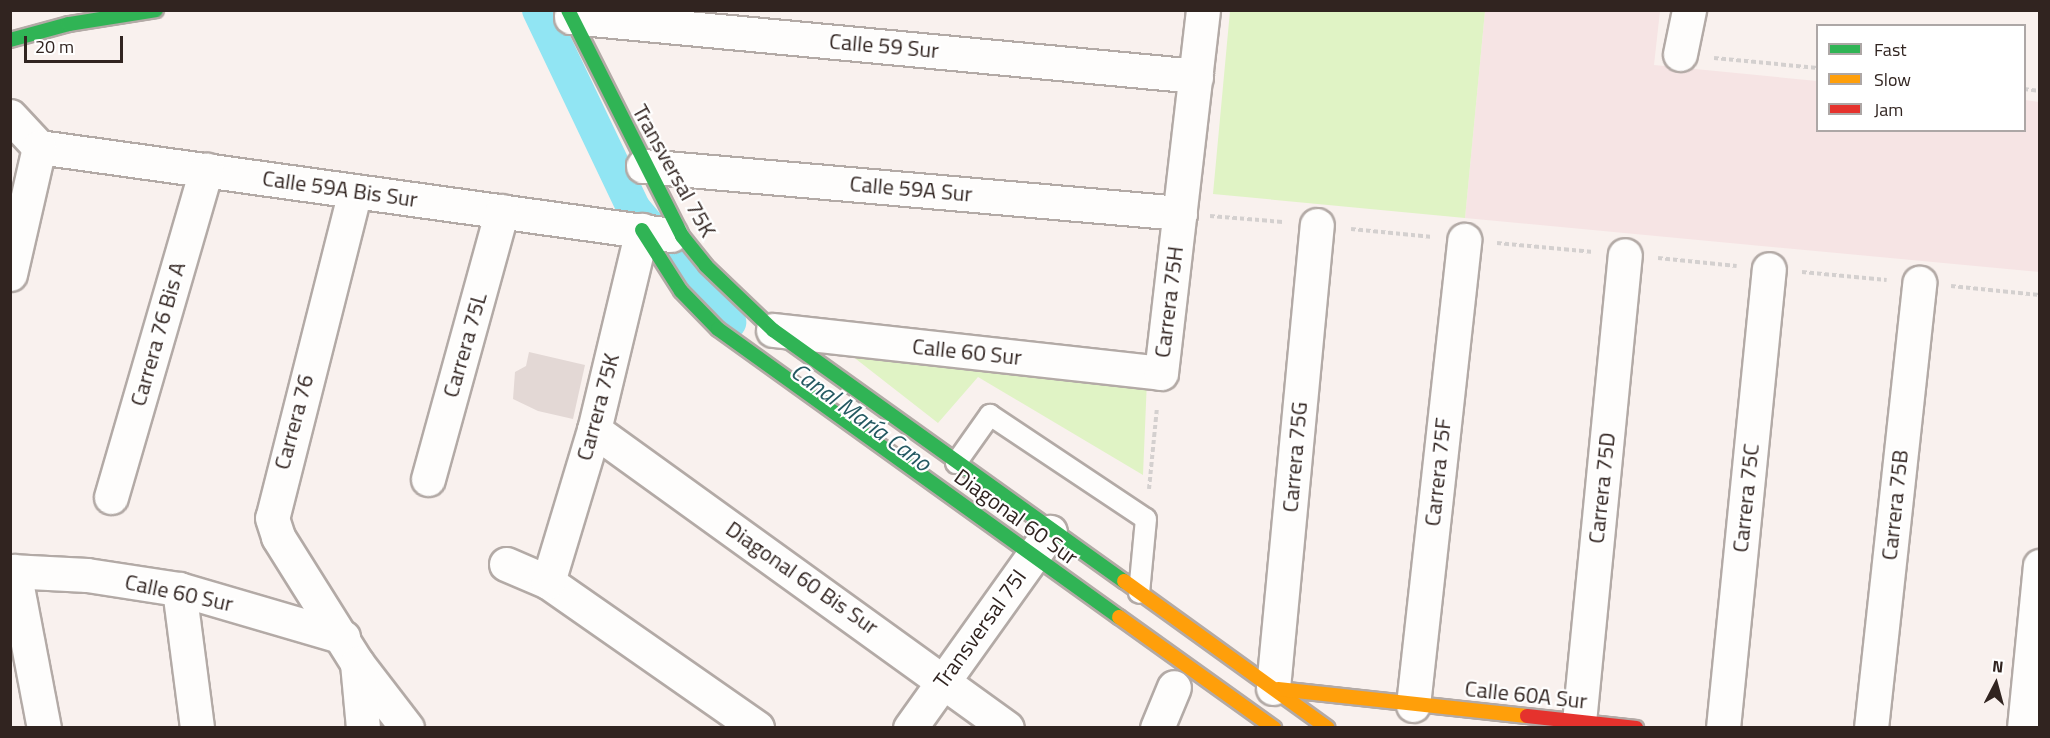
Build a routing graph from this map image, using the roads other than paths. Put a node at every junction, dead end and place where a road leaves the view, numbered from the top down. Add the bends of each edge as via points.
1 (156, 10) edge
2 (1203, 10) edge
3 (1689, 10) edge
4 (570, 14) edge
5 (10, 40) edge
6 (1680, 54) road end
7 (1196, 76) junction
8 (10, 116) edge
9 (39, 147) junction
10 (643, 166) junction
11 (206, 170) junction
12 (355, 191) junction
13 (502, 211) junction
14 (1180, 213) junction
15 (1317, 225) dead end
16 (642, 230) junction
17 (682, 236) junction
18 (1464, 240) dead end
19 (1625, 255) dead end
20 (1769, 269) dead end
21 (10, 274) edge
22 (1919, 283) dead end
23 (773, 330) junction
24 (1161, 373) joint
25 (594, 430) junction
26 (956, 463) junction
27 (428, 479) dead end
28 (111, 497) dead end
29 (1042, 543) junction
30 (506, 564) dead end
31 (2040, 566) edge
32 (12, 571) edge
33 (548, 582) junction
34 (179, 589) junction
35 (1139, 593) junction
36 (350, 650) junction
37 (944, 679) junction
38 (1173, 687) dead end
39 (1273, 688) junction
40 (1409, 712) junction
41 (1579, 722) junction
42 (44, 728) edge
43 (197, 728) edge
44 (363, 728) edge
45 (407, 728) edge
46 (757, 728) edge
47 (910, 728) edge
48 (1007, 728) edge
49 (1157, 728) edge
50 (1274, 728) edge
51 (1329, 728) edge
52 (1636, 728) edge
53 (1723, 728) edge
54 (1871, 728) edge
55 (2024, 728) edge

1 - 5 street via 69,24
2 - 7 street, Carrera 75H
3 - 6 street
4 - 7 street, Calle 59 Sur
4 - 10 street, Transversal 75K
7 - 14 street, Carrera 75H
8 - 9 street
9 - 11 street, Calle 59A Bis Sur
9 - 21 street
10 - 14 street, Calle 59A Sur
10 - 17 street, Transversal 75K
11 - 12 street, Calle 59A Bis Sur
11 - 28 street, Carrera 76 Bis A
12 - 13 street, Calle 59A Bis Sur
12 - 36 street, Carrera 76 via 272,518 278,537
13 - 16 street, Calle 59A Bis Sur
13 - 27 street, Carrera 75L
14 - 24 street, Carrera 75H
15 - 39 street, Carrera 75G
16 - 17 street, Calle 59A Bis Sur
16 - 25 street, Carrera 75K
16 - 29 street, Diagonal 60 Sur via 681,291 718,329
17 - 23 street, Transversal 75K via 706,266
18 - 40 street, Carrera 75F
19 - 41 street, Carrera 75D
20 - 53 street, Carrera 75C
22 - 54 street, Carrera 75B
23 - 24 street, Calle 60 Sur
23 - 26 street, Diagonal 60 Sur
25 - 33 street, Carrera 75K
25 - 37 street, Diagonal 60 Bis Sur
26 - 29 street, Diagonal 60 Sur
26 - 35 lane via 990,415 1146,519
29 - 35 street, Diagonal 60 Sur
29 - 37 street, Transversal 75I
29 - 50 street, Diagonal 60 Sur
30 - 33 street
31 - 55 street
32 - 34 street, Calle 60 Sur via 87,575
32 - 42 street
33 - 46 street
34 - 36 street, Calle 60 Sur
34 - 43 street
35 - 39 street, Diagonal 60 Sur
36 - 44 street
36 - 45 street
37 - 47 street, Transversal 75I
37 - 48 street, Diagonal 60 Bis Sur
38 - 49 street
39 - 40 street, Calle 60A Sur
39 - 51 street, Diagonal 60 Sur
40 - 41 street, Calle 60A Sur
41 - 52 street, Calle 60A Sur

